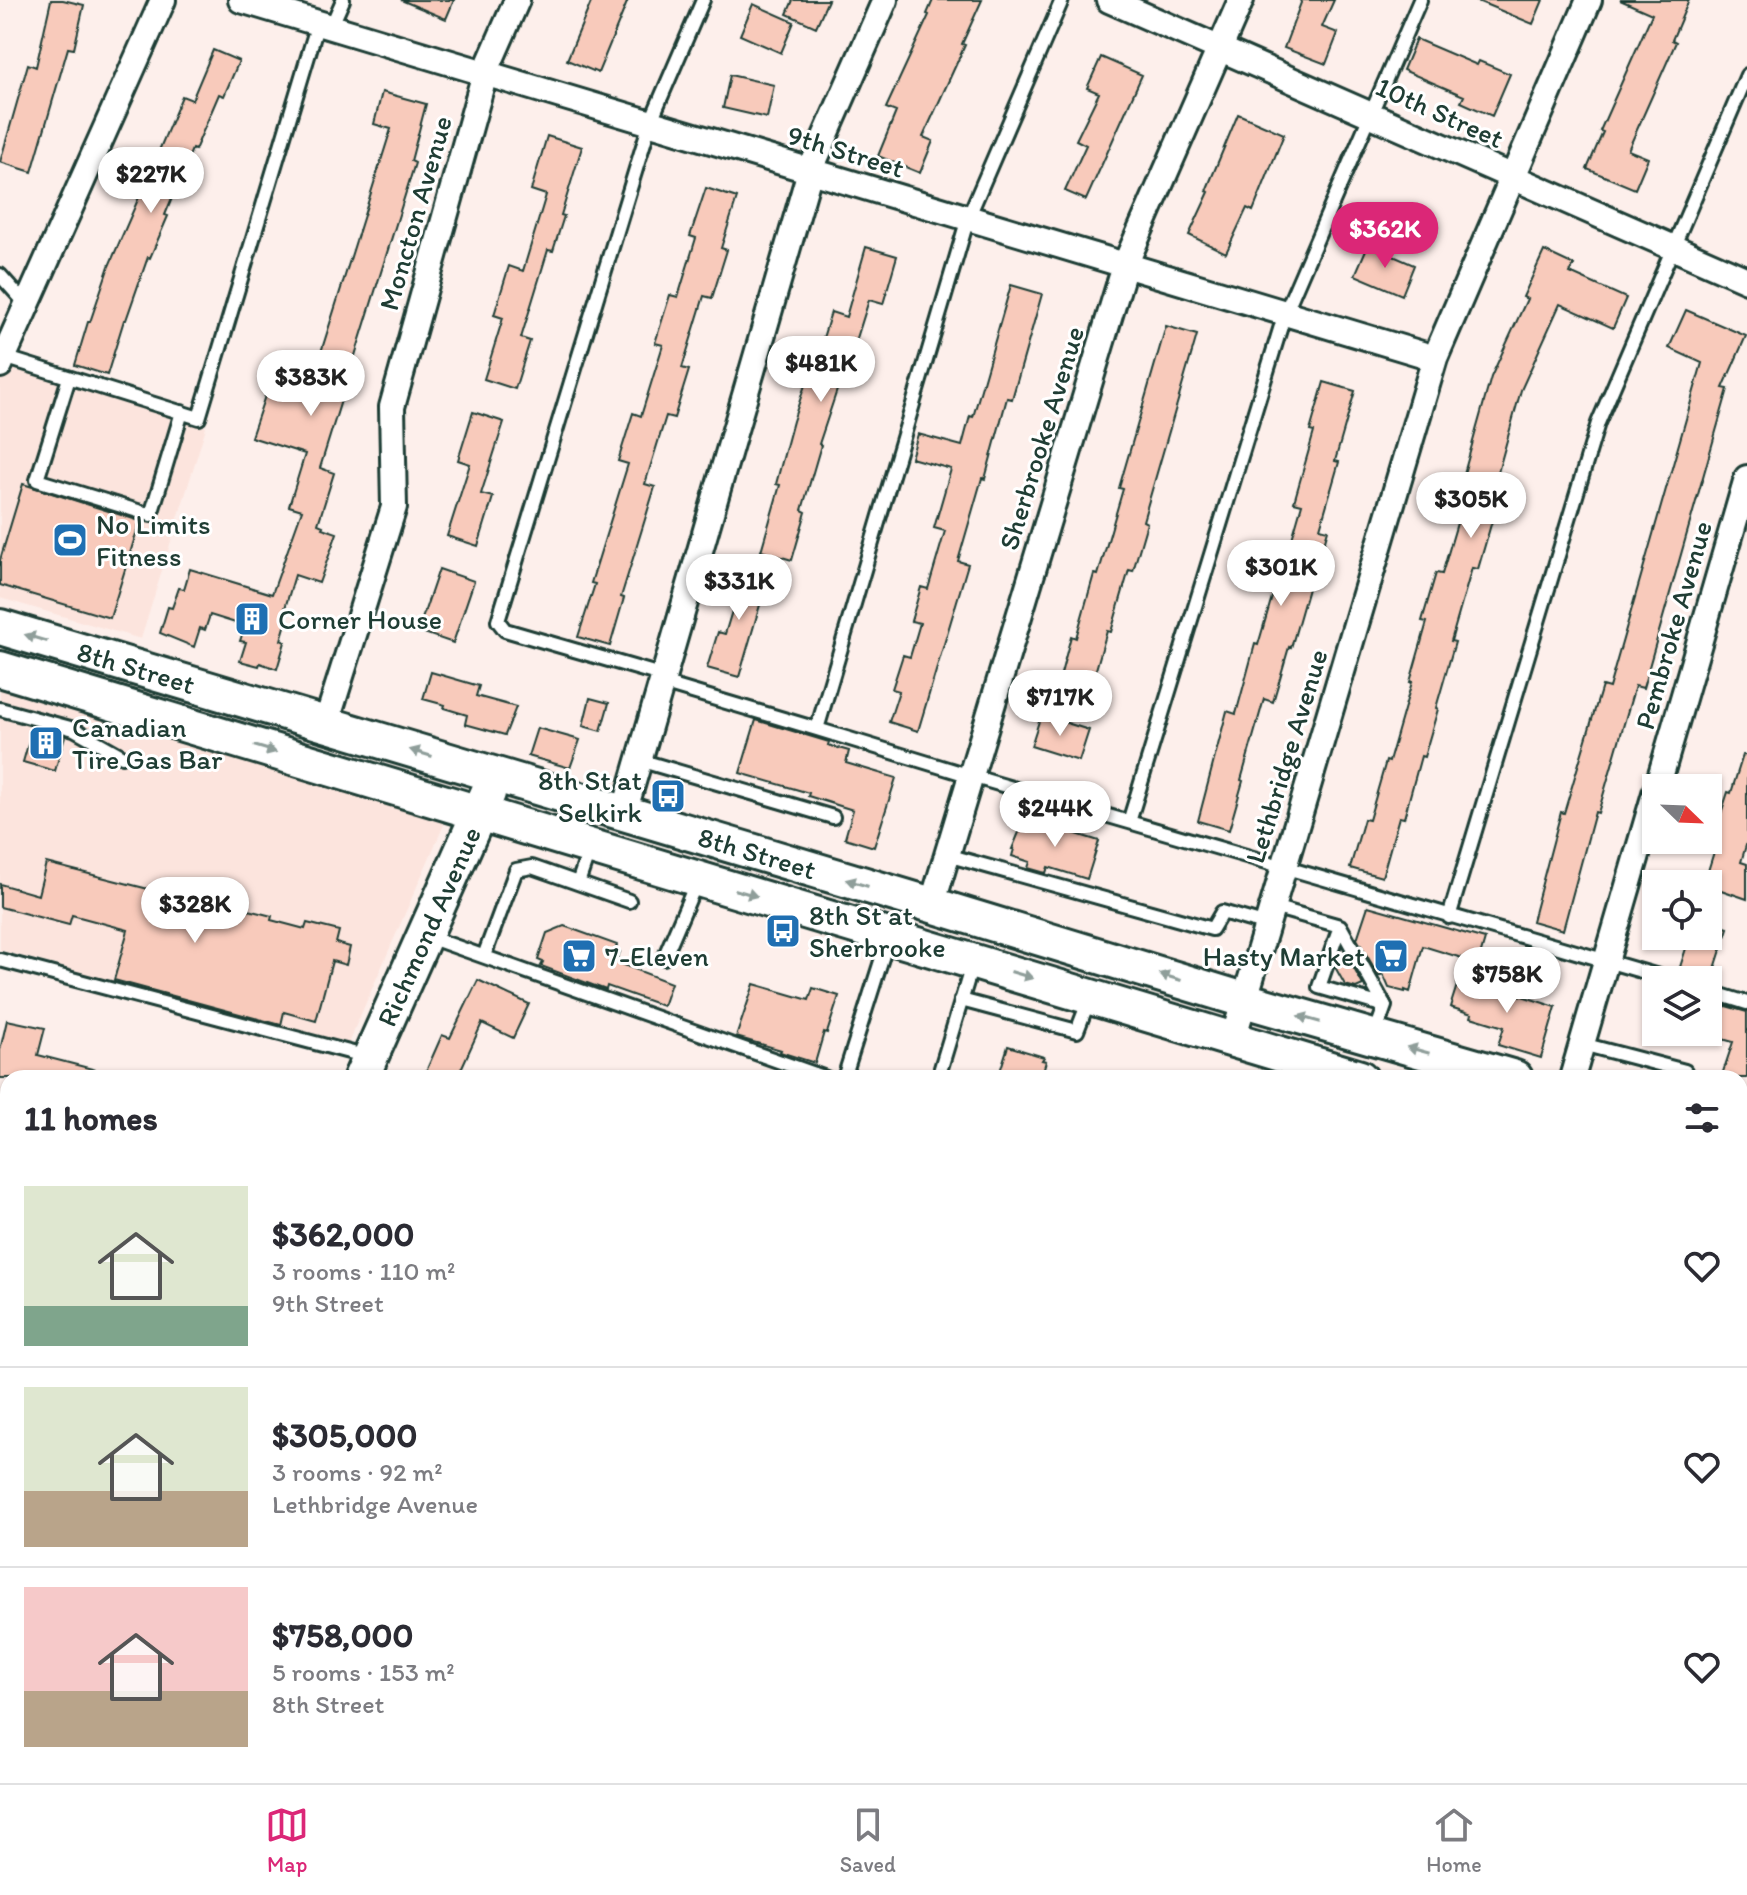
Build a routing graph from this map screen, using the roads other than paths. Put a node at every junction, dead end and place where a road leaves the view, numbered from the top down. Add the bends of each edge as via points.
1 (163, 0) edge
2 (241, 0) edge
3 (343, 0) edge
4 (517, 0) edge
5 (703, 0) edge
6 (885, 0) edge
7 (1062, 0) edge
8 (1109, 0) edge
9 (1241, 0) edge
10 (1420, 0) edge
11 (1589, 0) edge
12 (324, 25) junction
13 (1220, 49) junction
14 (485, 73) junction
15 (1747, 75) edge
16 (1370, 114) junction
17 (650, 123) junction
18 (810, 171) junction
19 (1513, 177) junction
20 (968, 218) junction
21 (1672, 247) junction
22 (1125, 265) junction
23 (0, 275) edge
24 (1747, 280) edge
25 (26, 304) junction
26 (1285, 313) junction
27 (1435, 358) junction
28 (2, 361) edge
29 (69, 378) junction
30 (182, 412) junction
31 (1747, 478) edge
32 (0, 627) edge
33 (0, 669) edge
34 (663, 680) junction
35 (0, 709) edge
36 (326, 724) junction
37 (817, 729) junction
38 (122, 756) dead end
39 (639, 760) junction
40 (1660, 774) edge
41 (495, 775) junction
42 (971, 776) junction
43 (479, 812) junction
44 (624, 813) junction
45 (833, 817) dead end
46 (1129, 822) junction
47 (1642, 837) edge
48 (591, 846) junction
49 (947, 855) junction
50 (1284, 867) junction
51 (698, 878) junction
52 (578, 883) junction
53 (629, 901) dead end
54 (932, 905) junction
55 (1270, 916) junction
56 (1449, 917) junction
57 (1340, 926) junction
58 (425, 935) junction
59 (889, 936) junction
60 (484, 956) junction
61 (664, 958) dead end
62 (0, 960) edge
63 (1606, 960) junction
64 (973, 961) junction
65 (1642, 971) edge
66 (1722, 995) edge
67 (1091, 996) junction
68 (961, 1000) junction
69 (1244, 1000) junction
70 (1747, 1003) edge
71 (1380, 1022) junction
72 (1233, 1039) junction
73 (1582, 1044) junction
74 (366, 1068) edge
75 (804, 1070) edge
76 (847, 1070) edge
77 (940, 1070) edge
78 (1334, 1070) edge
79 (1496, 1070) edge
80 (1574, 1070) edge
81 (1681, 1070) edge

1 - 25 street
2 - 12 street, 9th Street
3 - 12 lane
4 - 14 street, Moncton Avenue
5 - 17 lane
6 - 18 street
7 - 20 lane
8 - 13 street, 10th Street
9 - 13 street, Sherbrooke Avenue
10 - 16 lane
11 - 19 street, Lethbridge Avenue
12 - 14 street, 9th Street
12 - 30 lane via 199,418
13 - 16 street, 10th Street
13 - 22 street, Sherbrooke Avenue
14 - 17 street, 9th Street
14 - 36 street, Moncton Avenue via 392,407 394,507
15 - 21 lane
16 - 19 street, 10th Street
16 - 26 lane
17 - 18 street, 9th Street
17 - 34 lane via 498,621 505,630
18 - 20 street, 9th Street
18 - 34 street
19 - 21 street, 10th Street
19 - 27 street, Lethbridge Avenue
20 - 22 street, 9th Street
20 - 37 lane
21 - 24 street, 10th Street
21 - 56 lane via 1598,423
22 - 26 street, 9th Street
22 - 42 street, Sherbrooke Avenue
23 - 25 lane
25 - 28 street
26 - 27 street, 9th Street
26 - 46 lane
27 - 50 street, Lethbridge Avenue
28 - 29 lane
29 - 30 lane
29 - 30 lane via 37,480 151,515
31 - 40 street, Pembroke Avenue
36 -> 32 main road, 8th Street
33 -> 43 main road, 8th Street
34 - 37 lane
34 - 39 street
35 - 38 lane via 74,729
41 -> 36 main road, 8th Street
37 - 42 lane
39 - 44 street
39 - 45 lane
41 - 43 main road, Richmond Avenue
41 - 44 main road, 8th Street
42 - 46 lane
42 - 49 street, Sherbrooke Avenue
43 - 48 main road, 8th Street
43 - 58 main road, Richmond Avenue
54 -> 44 main road, 8th Street
46 - 50 lane
47 - 63 street, Pembroke Avenue
48 - 51 main road, 8th Street
48 - 52 lane
49 - 54 street, Sherbrooke Avenue
49 - 55 lane via 1212,929 1222,912
50 - 55 street, Lethbridge Avenue
50 - 56 lane
51 -> 59 main road, 8th Street
51 - 61 lane
52 - 53 lane
52 - 60 lane via 532,867 516,870
69 -> 54 main road, 8th Street
55 - 57 lane
55 - 69 street, Lethbridge Avenue
56 - 63 lane
57 - 71 lane
57 - 71 lane via 1319,987
58 - 60 lane
58 - 74 main road, Richmond Avenue
59 - 64 main road, 8th Street
59 - 76 lane
60 - 75 lane
62 - 74 lane
63 - 65 lane
63 - 73 street, Pembroke Avenue
64 -> 67 main road, 8th Street
64 - 68 lane
66 - 70 lane
67 - 68 lane via 1077,1031
67 - 72 main road, 8th Street
68 - 77 lane
71 -> 69 main road, 8th Street
69 - 72 street, Lethbridge Avenue
79 -> 71 main road, 8th Street
72 - 78 main road, 8th Street
73 - 80 street, Pembroke Avenue
73 - 81 lane

